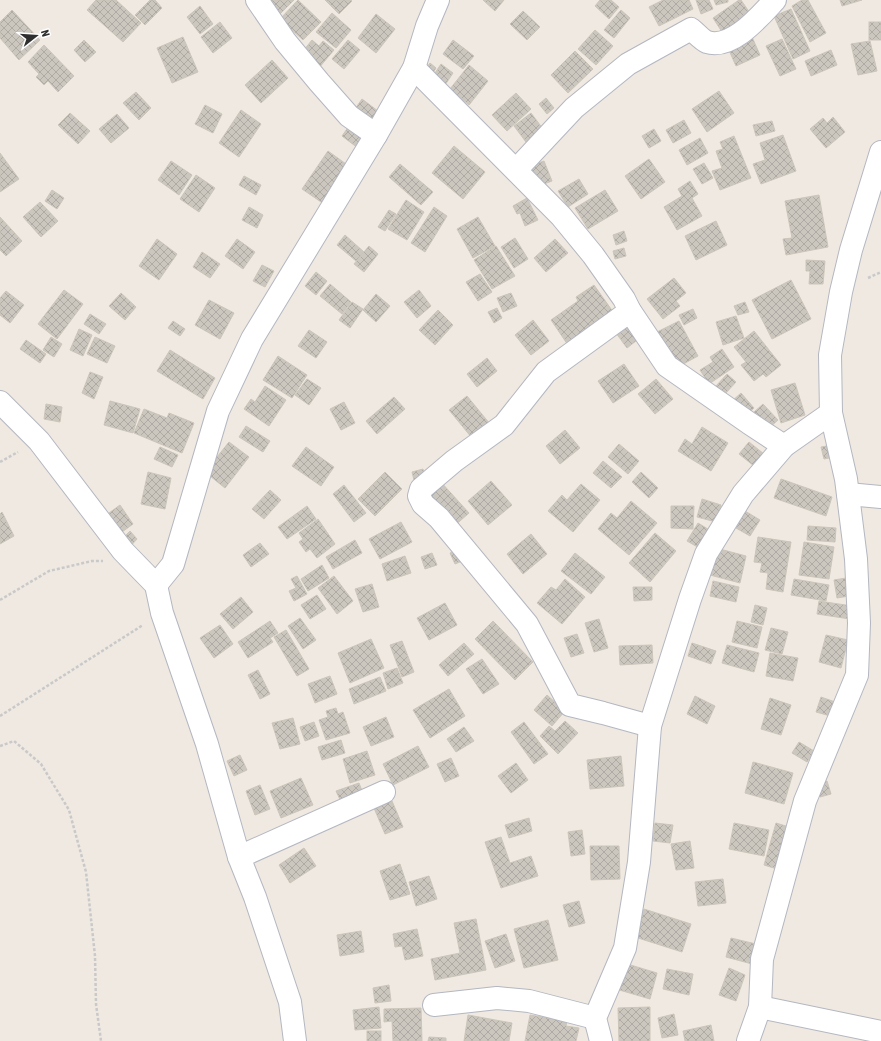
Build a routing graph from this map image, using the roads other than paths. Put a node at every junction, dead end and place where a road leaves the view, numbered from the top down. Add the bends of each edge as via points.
1 (257, 0) edge
2 (438, 0) edge
3 (775, 0) edge
4 (414, 68) junction
5 (376, 135) junction
6 (881, 152) edge
7 (516, 170) junction
8 (630, 311) junction
9 (0, 402) edge
10 (831, 413) junction
11 (784, 446) junction
12 (848, 494) junction
13 (881, 497) edge
14 (156, 585) junction
15 (650, 726) junction
16 (384, 792) dead end
17 (239, 857) junction
18 (434, 1005) dead end
19 (760, 1007) junction
20 (595, 1018) junction
21 (881, 1032) edge
22 (295, 1041) edge
23 (601, 1041) edge
24 (748, 1041) edge

1 - 5 street via 285,41 319,82 349,116
2 - 4 street
3 - 7 street via 756,21 737,36 720,43 707,42 691,29 628,64 574,108
4 - 5 street
4 - 7 street
5 - 14 street via 252,339 218,411 173,564
6 - 10 street via 841,292 830,355
7 - 8 street via 561,216 593,255
8 - 11 street via 667,366
8 - 15 street via 546,372 504,425 448,466 421,489 419,496 423,504 439,518 527,624 570,706
9 - 14 street via 40,441 123,551
10 - 11 street
10 - 12 street
11 - 15 street via 743,494 706,554
12 - 13 street
12 - 19 street via 860,623 857,675 805,801 762,959
14 - 17 street via 162,613 207,744
15 - 20 street via 639,862 625,948
16 - 17 street
17 - 22 street via 290,1002
18 - 20 street via 497,998 529,1001
19 - 21 street
19 - 24 street
20 - 23 street

